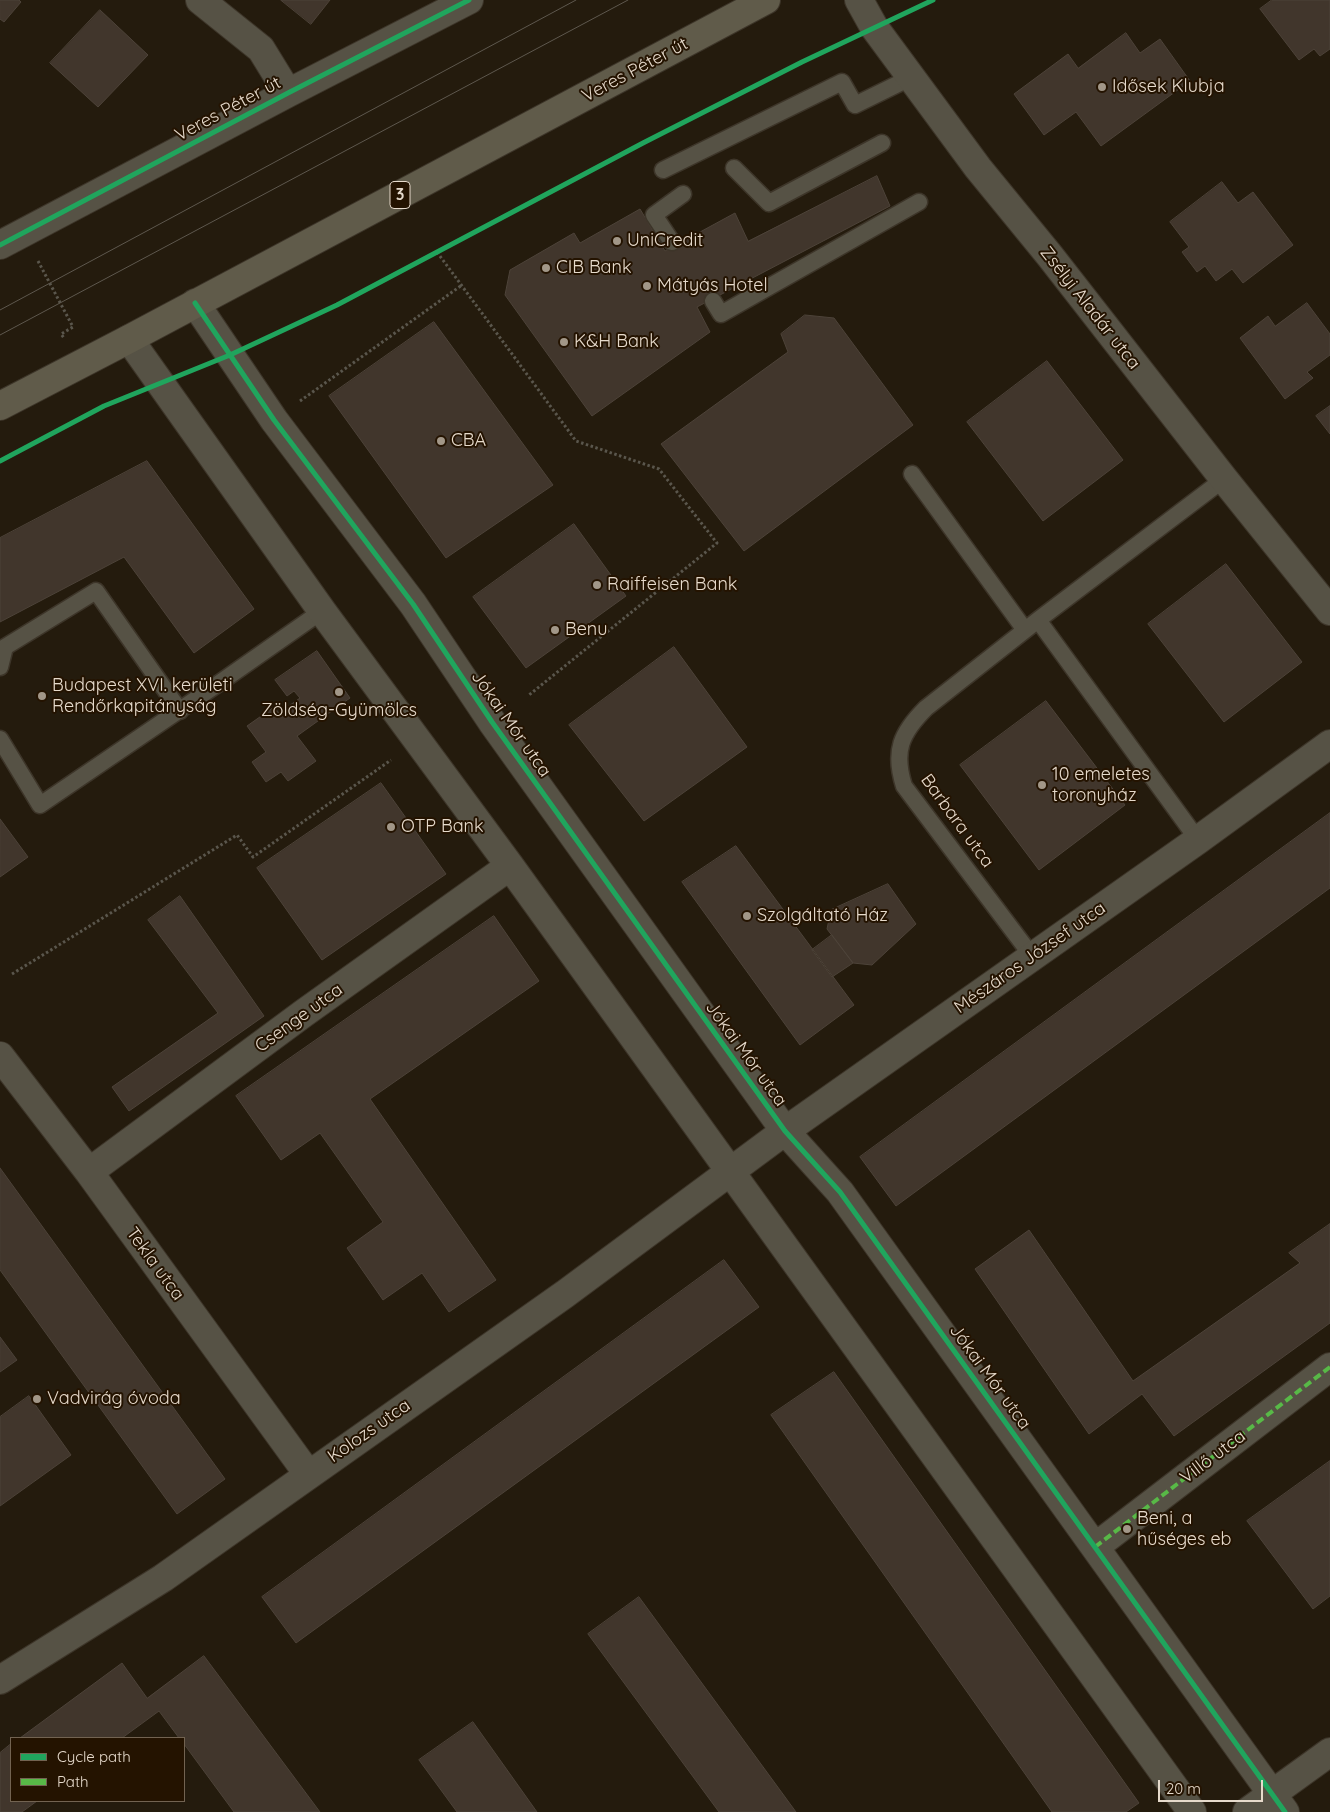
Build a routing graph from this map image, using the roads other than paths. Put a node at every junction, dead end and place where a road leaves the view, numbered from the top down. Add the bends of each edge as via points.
1 (200, 0) edge
2 (469, 0) edge
3 (766, 0) edge
4 (858, 0) edge
5 (910, 78) junction
6 (288, 93) junction
7 (882, 143) dead end
8 (734, 168) dead end
9 (663, 170) dead end
10 (682, 194) dead end
11 (919, 202) dead end
12 (672, 242) dead end
13 (0, 245) edge
14 (713, 301) dead end
15 (195, 303) junction
16 (129, 339) junction
17 (0, 406) edge
18 (912, 474) dead end
19 (1224, 479) junction
20 (322, 611) junction
21 (1330, 611) edge
22 (1032, 625) junction
23 (0, 667) edge
24 (180, 710) junction
25 (0, 739) edge
26 (1330, 744) edge
27 (1198, 840) junction
28 (510, 866) junction
29 (1032, 956) junction
30 (0, 1056) edge
31 (785, 1131) junction
32 (89, 1172) junction
33 (730, 1172) junction
34 (1330, 1368) edge
35 (308, 1474) junction
36 (1095, 1547) junction
37 (0, 1680) edge
38 (1330, 1752) edge
39 (1279, 1804) edge
40 (1192, 1812) edge
41 (1247, 1812) edge

1 - 6 street via 261,49
2 - 6 street, Veres Péter út
3 - 15 main road, Veres Péter út / 3
4 - 5 street, Zsélyi Aladár utca
5 - 9 lane via 855,105 842,82
5 - 19 street, Zsélyi Aladár utca
6 - 13 street, Veres Péter út
7 - 8 lane via 770,203
10 - 12 lane via 654,215
11 - 14 lane via 721,314
15 - 16 main road, Veres Péter út / 3
15 - 31 street, Jókai Mór utca via 274,420 413,604 492,722
16 - 17 main road, Veres Péter út / 3
16 - 20 street
18 - 22 lane
19 - 21 street, Zsélyi Aladár utca
19 - 22 lane, Barbara utca
20 - 24 lane
20 - 28 street
22 - 27 lane
22 - 29 lane, Barbara utca via 926,708 912,722 898,755 904,786
23 - 24 lane via 5,647 96,591
24 - 25 lane via 40,805
26 - 27 street, Mészáros József utca
27 - 29 street, Mészáros József utca
28 - 32 street, Csenge utca
28 - 33 street
29 - 31 street, Mészáros József utca
30 - 32 street, Tekla utca
31 - 33 street, Mészáros József utca
31 - 36 street, Jókai Mór utca via 840,1192
32 - 35 street, Tekla utca
33 - 35 street, Kolozs utca via 565,1294
33 - 40 street
34 - 36 street, Villő utca
35 - 37 street, Kolozs utca via 163,1578
36 - 39 street, Jókai Mór utca
38 - 39 street
39 - 41 street

